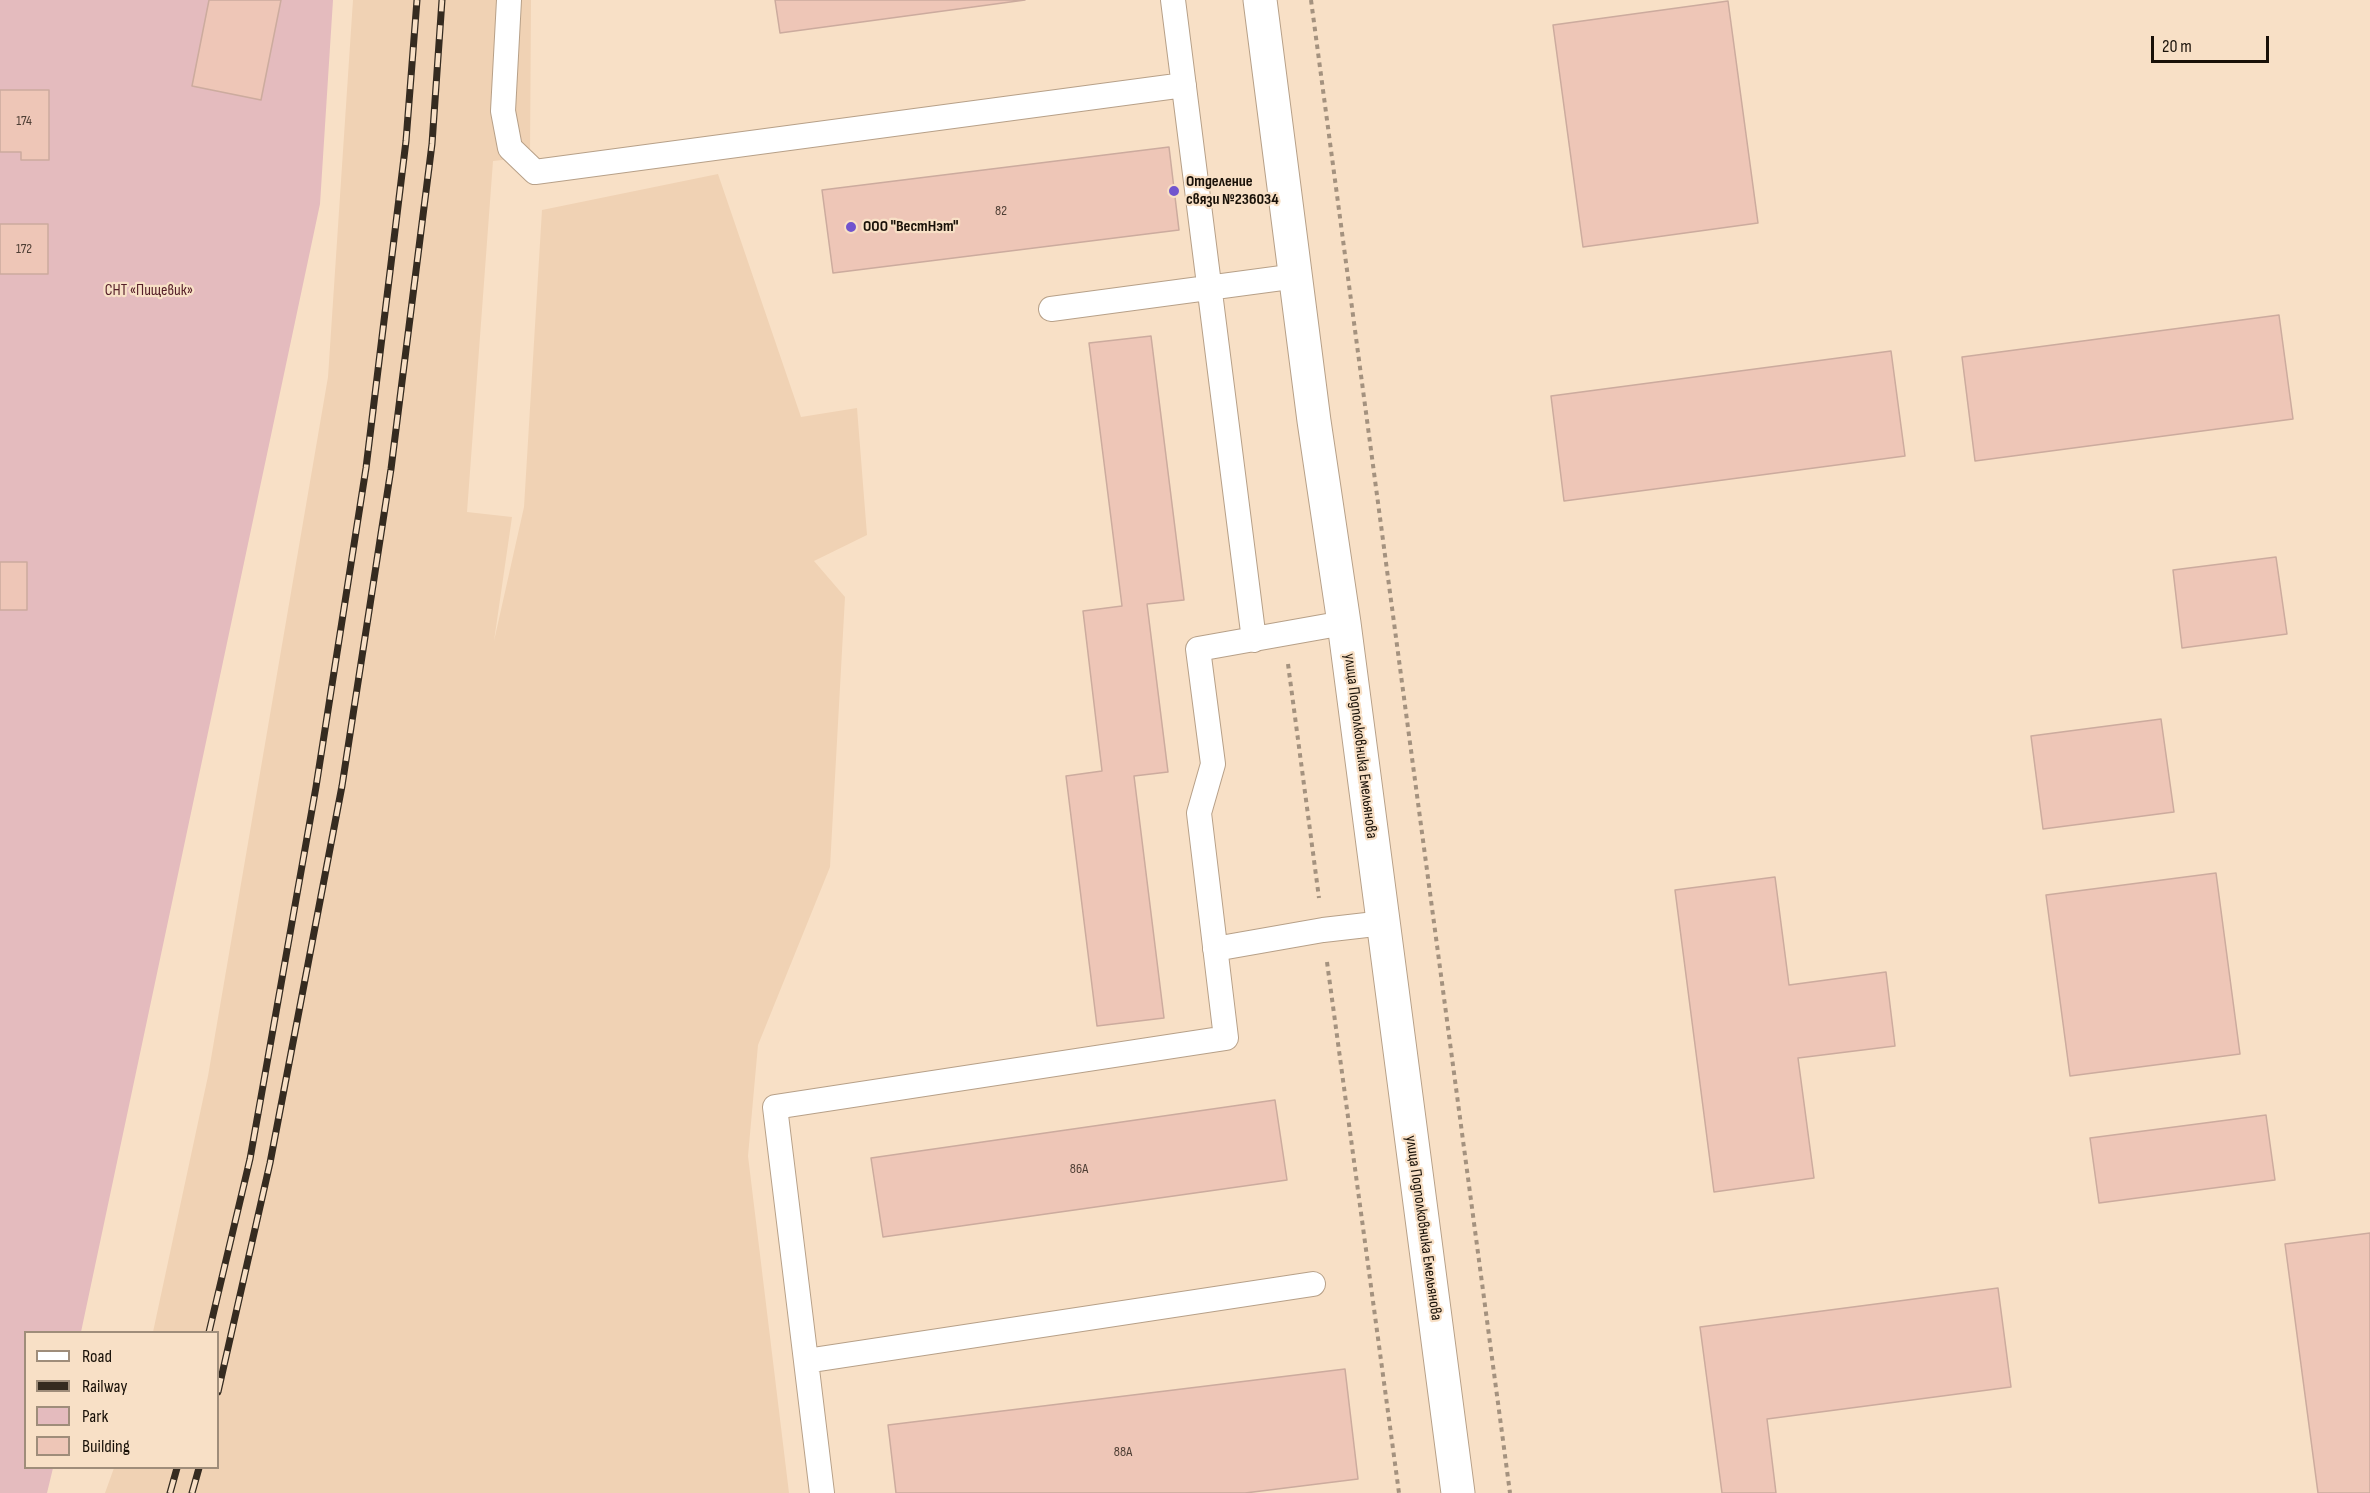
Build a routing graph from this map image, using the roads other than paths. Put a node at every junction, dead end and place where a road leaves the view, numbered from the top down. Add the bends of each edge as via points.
1 (509, 0) edge
2 (1173, 0) edge
3 (1260, 0) edge
4 (1184, 85) junction
5 (1295, 273) junction
6 (1210, 286) junction
7 (1052, 309) dead end
8 (1344, 623) junction
9 (1254, 640) junction
10 (1384, 923) junction
11 (1215, 949) junction
12 (1313, 1284) dead end
13 (806, 1361) junction
14 (822, 1493) edge
15 (1458, 1493) edge

1 - 4 lane via 503,111 510,148 536,172
2 - 4 lane
3 - 5 main road, улица Подполковника Емельянова
4 - 6 lane
5 - 6 lane
5 - 8 main road, улица Подполковника Емельянова
6 - 7 lane
6 - 9 lane
8 - 9 lane
8 - 10 main road, улица Подполковника Емельянова
9 - 11 lane via 1198,649 1213,764 1199,813
10 - 11 lane
10 - 15 main road, улица Подполковника Емельянова
11 - 13 lane via 1226,1038 775,1107
12 - 13 lane
13 - 14 lane

